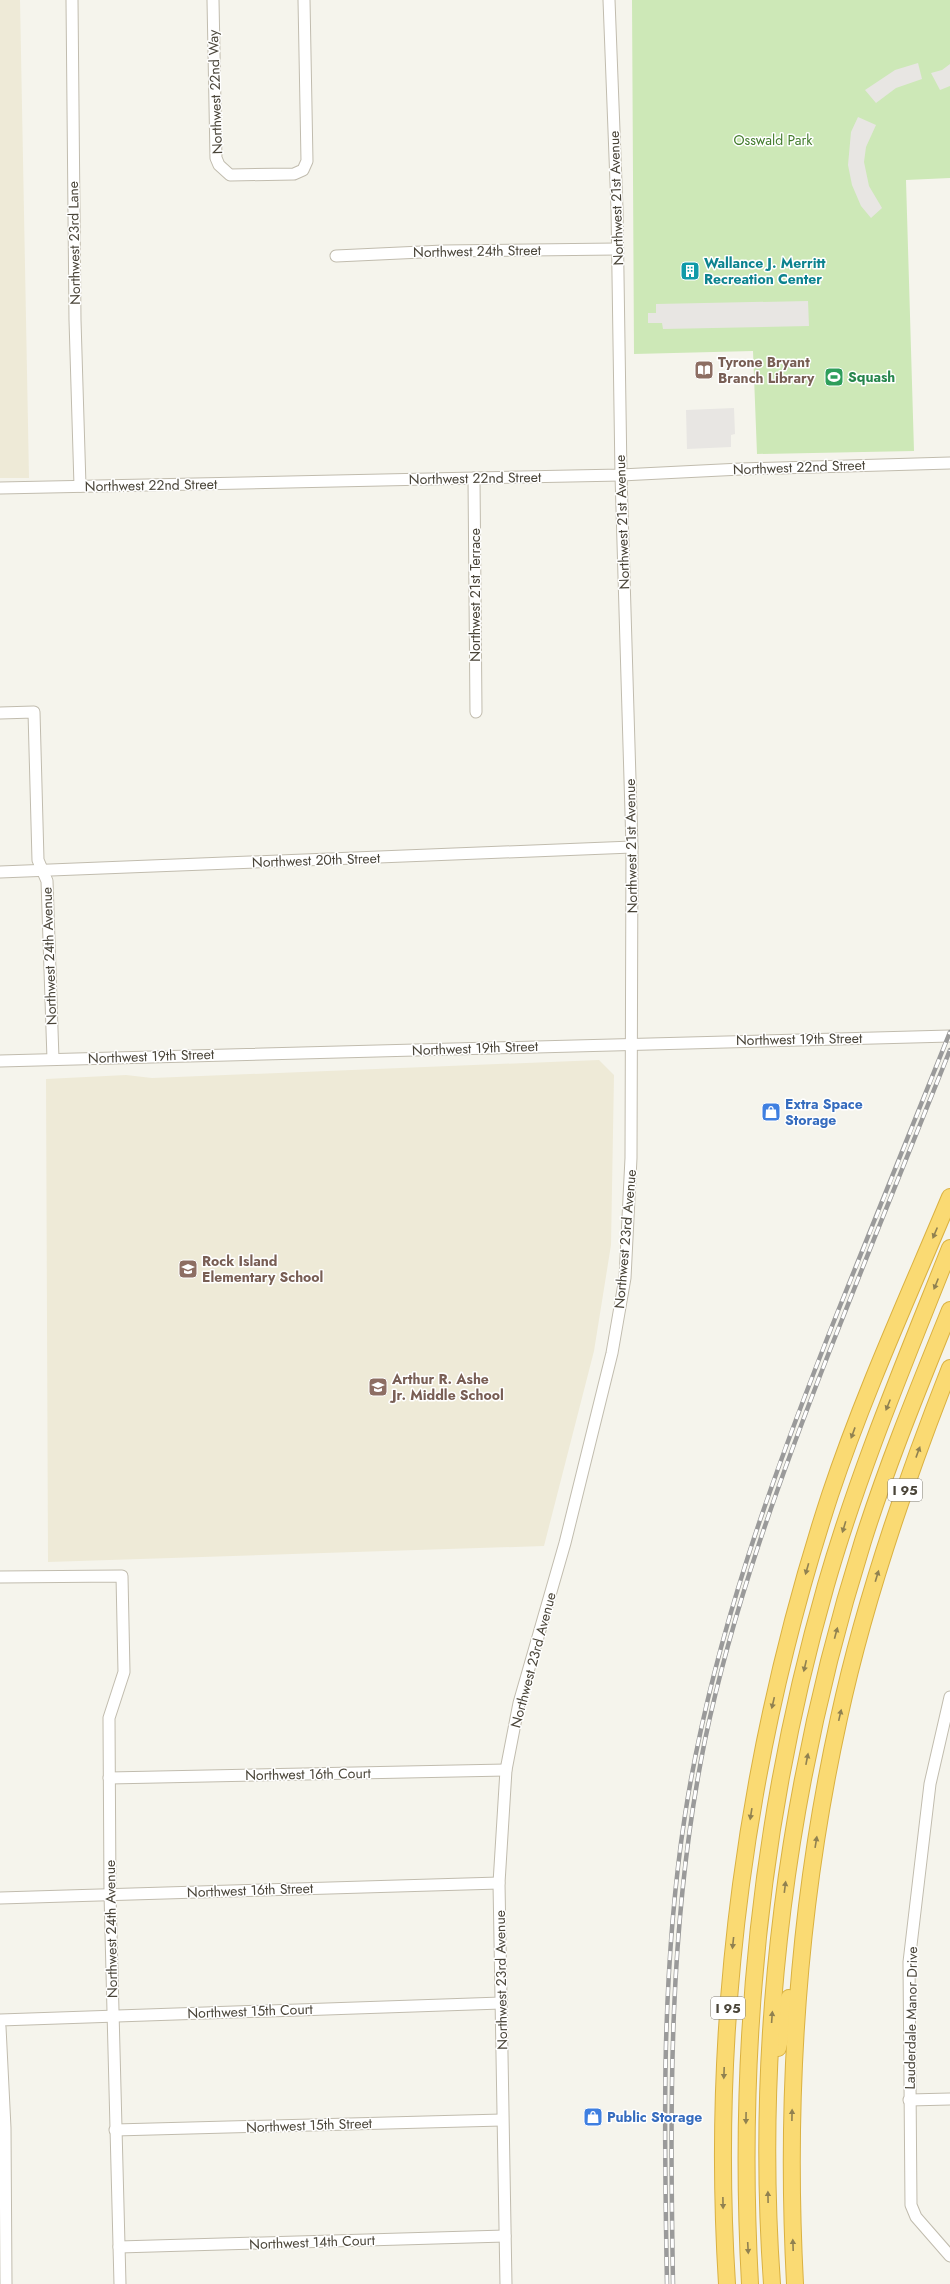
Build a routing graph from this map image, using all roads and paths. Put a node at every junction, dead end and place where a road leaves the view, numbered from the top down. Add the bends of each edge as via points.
1 (72, 0) edge
2 (212, 0) edge
3 (304, 0) edge
4 (609, 0) edge
5 (617, 249) junction
6 (336, 256) dead end
7 (950, 463) edge
8 (621, 475) junction
9 (474, 478) junction
10 (80, 486) junction
11 (0, 488) edge
12 (476, 712) dead end
13 (0, 713) edge
14 (632, 847) junction
15 (44, 870) junction
16 (0, 872) edge
17 (950, 1036) edge
18 (632, 1043) junction
19 (53, 1059) junction
20 (0, 1061) edge
21 (950, 1197) edge
22 (950, 1248) edge
23 (950, 1310) edge
24 (950, 1368) edge
25 (0, 1577) edge
26 (950, 1697) edge
27 (765, 1735) junction
28 (506, 1770) junction
29 (109, 1778) junction
30 (499, 1883) junction
31 (110, 1894) junction
32 (0, 1898) edge
33 (762, 1898) junction
34 (804, 1922) junction
35 (501, 2003) junction
36 (112, 2015) junction
37 (0, 2020) edge
38 (0, 2027) edge
39 (768, 2098) junction
40 (950, 2099) edge
41 (910, 2100) junction
42 (502, 2120) junction
43 (2, 2128) edge
44 (115, 2130) junction
45 (504, 2236) junction
46 (3, 2241) edge
47 (119, 2247) junction
48 (950, 2256) edge
49 (6, 2284) edge
50 (120, 2284) edge
51 (506, 2284) edge
52 (727, 2284) edge
53 (750, 2284) edge
54 (772, 2284) edge
55 (795, 2284) edge

1 - 10 street, Northwest 23rd Lane via 75,320
2 - 3 street, Northwest 22nd Way via 216,158 224,170 235,176 294,174 303,170 307,162
4 - 5 street, Northwest 21st Avenue
5 - 6 street, Northwest 24th Street via 444,251
5 - 8 street, Northwest 21st Avenue
7 - 8 street, Northwest 22nd Street
8 - 9 street, Northwest 22nd Street
8 - 14 street, Northwest 21st Avenue
9 - 10 street, Northwest 22nd Street
9 - 12 street, Northwest 21st Terrace
10 - 11 street, Northwest 22nd Street
13 - 15 street, Northwest 24th Avenue via 34,712 38,860
14 - 15 street, Northwest 20th Street
14 - 18 street, Northwest 21st Avenue
15 - 16 street, Northwest 20th Street
15 - 19 street, Northwest 24th Avenue via 47,881
17 - 18 street, Northwest 19th Street
18 - 19 street, Northwest 19th Street
18 - 28 street, Northwest 23rd Avenue via 631,1158 624,1278 612,1353 565,1543 520,1703
19 - 20 street, Northwest 19th Street
21 -> 27 highway, I 95 via 882,1358 831,1492 799,1597
22 -> 33 highway via 871,1449 826,1584 784,1757
39 -> 23 highway via 774,1992 786,1884 796,1813 817,1708 843,1606 875,1505 899,1437
34 -> 24 highway, I 95 via 826,1784 857,1647 886,1546
25 - 29 street, Northwest 24th Avenue via 122,1576 124,1672 109,1718
26 - 41 street, Lauderdale Manor Drive via 930,1784 909,1962
27 - 33 highway
27 -> 52 highway, I 95 via 741,1878 728,2006 722,2163
28 - 29 street, Northwest 16th Court
28 - 30 street, Northwest 23rd Avenue
29 - 31 street, Northwest 24th Avenue
30 - 31 street, Northwest 16th Street
30 - 35 street, Northwest 23rd Avenue
31 - 32 street, Northwest 16th Street
31 - 36 street, Northwest 24th Avenue
33 -> 53 highway via 751,2003 746,2096
34 - 39 highway
55 -> 34 highway, I 95 via 792,2099
35 - 36 street, Northwest 15th Court
35 - 42 street, Northwest 23rd Avenue
36 - 37 street, Northwest 15th Court
36 - 44 street, Northwest 24th Avenue
38 - 43 street
54 -> 39 highway via 768,2206
40 - 41 street
41 - 48 street, Lauderdale Manor Drive via 911,2205 920,2223
42 - 44 street, Northwest 15th Street
42 - 45 street, Northwest 23rd Avenue
43 - 46 street
44 - 47 street, Northwest 24th Avenue
45 - 47 street, Northwest 14th Court
45 - 51 street, Northwest 23rd Avenue
46 - 49 street
47 - 50 street, Northwest 24th Avenue

